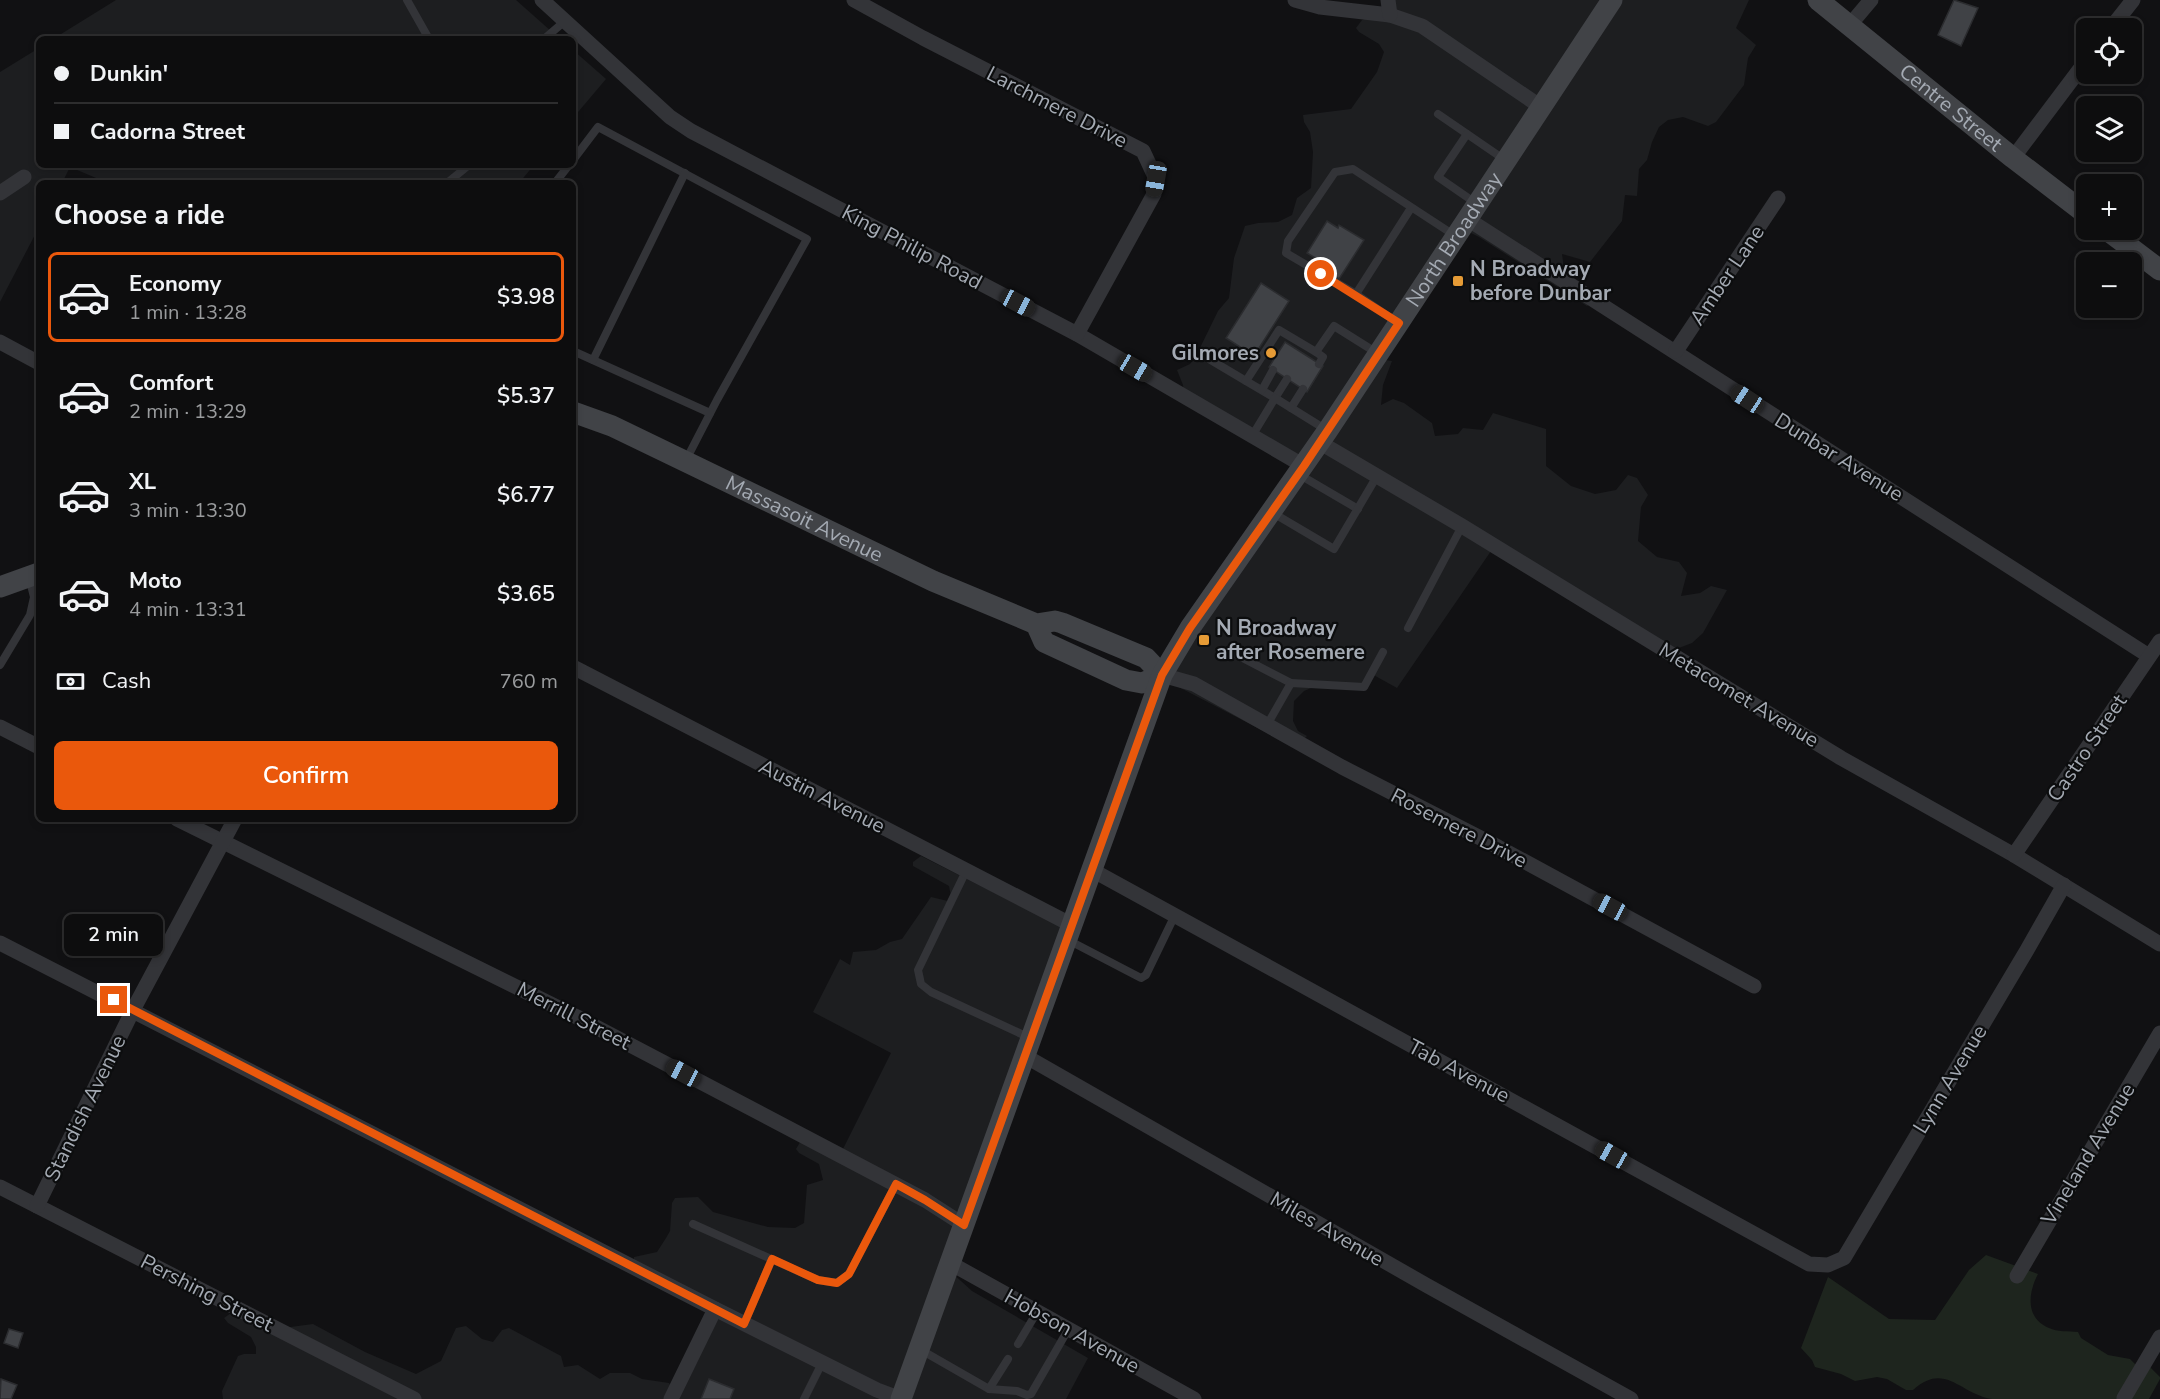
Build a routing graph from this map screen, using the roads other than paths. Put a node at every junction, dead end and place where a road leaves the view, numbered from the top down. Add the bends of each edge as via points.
1 (407, 0) edge
2 (542, 0) edge
3 (854, 0) edge
4 (1295, 0) edge
5 (1612, 0) edge
6 (1818, 0) edge
7 (1871, 0) edge
8 (2133, 0) edge
9 (1389, 8) edge
10 (2119, 18) edge
11 (565, 21) junction
12 (1848, 26) junction
13 (427, 36) edge
14 (548, 36) edge
15 (2076, 74) edge
16 (1541, 106) junction
17 (1438, 114) dead end
18 (1467, 134) junction
19 (576, 156) edge
20 (2013, 158) junction
21 (1507, 161) junction
22 (465, 168) edge
23 (567, 168) edge
24 (685, 173) junction
25 (24, 177) dead end
26 (451, 180) edge
27 (557, 180) edge
28 (0, 193) edge
29 (1778, 198) dead end
30 (2076, 206) edge
31 (1411, 208) junction
32 (1468, 221) junction
33 (2120, 240) edge
34 (2160, 270) edge
35 (1356, 294) junction
36 (1399, 323) junction
37 (1077, 334) junction
38 (0, 342) edge
39 (1676, 351) junction
40 (576, 352) edge
41 (1316, 352) junction
42 (1378, 354) junction
43 (1209, 359) dead end
44 (593, 360) junction
45 (36, 361) edge
46 (1319, 364) dead end
47 (1273, 370) dead end
48 (1287, 379) dead end
49 (1246, 381) junction
50 (1303, 389) dead end
51 (1262, 390) junction
52 (1275, 398) junction
53 (1291, 408) junction
54 (576, 413) edge
55 (710, 413) junction
56 (1252, 436) junction
57 (1324, 436) junction
58 (686, 462) junction
59 (1301, 470) junction
60 (1377, 476) junction
61 (1358, 509) junction
62 (1271, 512) junction
63 (1462, 526) junction
64 (34, 575) edge
65 (0, 587) edge
66 (1408, 628) dead end
67 (2160, 640) edge
68 (1383, 652) dead end
69 (1233, 653) dead end
70 (2149, 656) junction
71 (0, 665) edge
72 (576, 669) edge
73 (1162, 675) junction
74 (1291, 683) junction
75 (1268, 725) junction
76 (0, 727) edge
77 (36, 745) edge
78 (183, 822) edge
79 (233, 822) edge
80 (223, 842) junction
81 (2014, 855) junction
82 (1092, 870) junction
83 (966, 871) junction
84 (2064, 885) junction
85 (1175, 915) junction
86 (1070, 932) junction
87 (0, 943) edge
88 (2160, 944) edge
89 (1754, 986) dead end
90 (133, 1010) junction
91 (2160, 1033) edge
92 (1028, 1047) junction
93 (896, 1184) junction
94 (0, 1187) edge
95 (37, 1206) junction
96 (693, 1224) dead end
97 (964, 1225) junction
98 (772, 1259) junction
99 (950, 1263) junction
100 (1828, 1265) joint
101 (2017, 1276) dead end
102 (715, 1310) junction
103 (1038, 1311) junction
104 (744, 1324) junction
105 (1069, 1329) junction
106 (2160, 1337) edge
107 (1018, 1344) dead end
108 (919, 1349) junction
109 (1008, 1359) dead end
110 (822, 1363) junction
111 (989, 1389) junction
112 (2124, 1398) edge
113 (414, 1399) edge
114 (671, 1399) edge
115 (804, 1399) edge
116 (901, 1399) edge
117 (1194, 1399) edge
118 (1631, 1399) edge

1 - 13 lane
2 - 11 street, King Philip Road
3 - 37 street, Larchmere Drive via 1143,151 1156,179 1154,194
4 - 9 street via 1320,7
5 - 16 main road, North Broadway
6 - 12 main road, Centre Street
7 - 12 street
8 - 10 street
9 - 16 street
11 - 14 lane
11 - 37 street, King Philip Road via 670,117 691,131
12 - 20 main road, Centre Street
15 - 20 street
16 - 21 main road, North Broadway
17 - 18 lane
18 - 21 lane
18 - 32 lane via 1438,177
19 - 24 lane via 598,127
20 - 30 main road, Centre Street
21 - 32 main road, North Broadway
22 - 26 lane
23 - 27 lane
24 - 44 lane
24 - 55 lane via 807,239
25 - 28 street
29 - 39 street, Amber Lane
31 - 32 lane
31 - 35 lane
31 - 35 lane via 1353,169 1335,172 1288,241 1286,253
32 - 36 main road, North Broadway
32 - 39 street, Dunbar Avenue
33 - 34 main road
35 - 36 lane
36 - 42 main road, North Broadway
37 - 56 street, King Philip Road
38 - 45 street
39 - 70 street, Dunbar Avenue
40 - 44 lane
41 - 42 lane via 1334,326
41 - 46 lane via 1323,357
41 - 49 lane via 1304,350 1279,330
42 - 57 main road, North Broadway
43 - 49 lane
44 - 55 lane
47 - 51 lane
48 - 52 lane
49 - 51 lane
50 - 53 lane
51 - 52 lane
52 - 53 lane
52 - 56 lane
53 - 57 lane
54 - 58 main road, Massasoit Avenue
55 - 58 lane
56 - 59 street, King Philip Road
57 - 59 main road, North Broadway
57 - 60 street, Metacomet Avenue
58 - 73 main road, Massasoit Avenue via 933,581 1036,624 1062,623 1146,658
59 - 61 lane
59 - 62 main road, North Broadway
60 - 61 lane
60 - 63 street, Metacomet Avenue
61 - 62 lane via 1334,549
62 - 73 main road, North Broadway
63 - 66 lane
63 - 81 street, Metacomet Avenue via 1841,758
64 - 65 main road
64 - 71 lane via 30,615
67 - 70 street, Castro Street
68 - 74 lane via 1364,687
69 - 74 lane
70 - 81 street, Castro Street
72 - 83 street, Austin Avenue
73 - 75 street, Rosemere Drive via 1194,684
73 - 82 main road, North Broadway
74 - 75 lane
75 - 89 street, Rosemere Drive
76 - 77 street
78 - 80 street, Merrill Street
79 - 80 street, Standish Avenue
80 - 90 street, Standish Avenue
80 - 93 street, Merrill Street via 577,1017
81 - 84 street, Metacomet Avenue
82 - 85 street, Tab Avenue
82 - 86 main road, North Broadway
83 - 86 street, Austin Avenue
83 - 92 lane via 918,970 921,984
84 - 88 street, Metacomet Avenue
84 - 100 street, Lynn Avenue via 1844,1258
85 - 86 lane via 1141,978
85 - 100 street, Tab Avenue via 1809,1264
86 - 92 main road, North Broadway
87 - 90 street
90 - 95 street, Standish Avenue
90 - 102 street
91 - 101 street, Vineland Avenue
92 - 97 main road, North Broadway
92 - 118 street, Miles Avenue via 1416,1279
93 - 97 street, Merrill Street
93 - 98 lane via 849,1274 837,1283 818,1280
94 - 95 street, Pershing Street
95 - 113 street, Pershing Street
96 - 98 lane
97 - 99 main road, North Broadway
98 - 104 lane
99 - 103 street, Hobson Avenue
99 - 108 main road, North Broadway
102 - 104 street
102 - 114 street
103 - 105 street, Hobson Avenue
103 - 107 lane
104 - 110 street
105 - 111 lane via 1031,1394
105 - 117 street, Hobson Avenue
106 - 112 street
108 - 111 lane
108 - 116 main road, North Broadway
109 - 111 lane
110 - 115 lane
110 - 116 street

